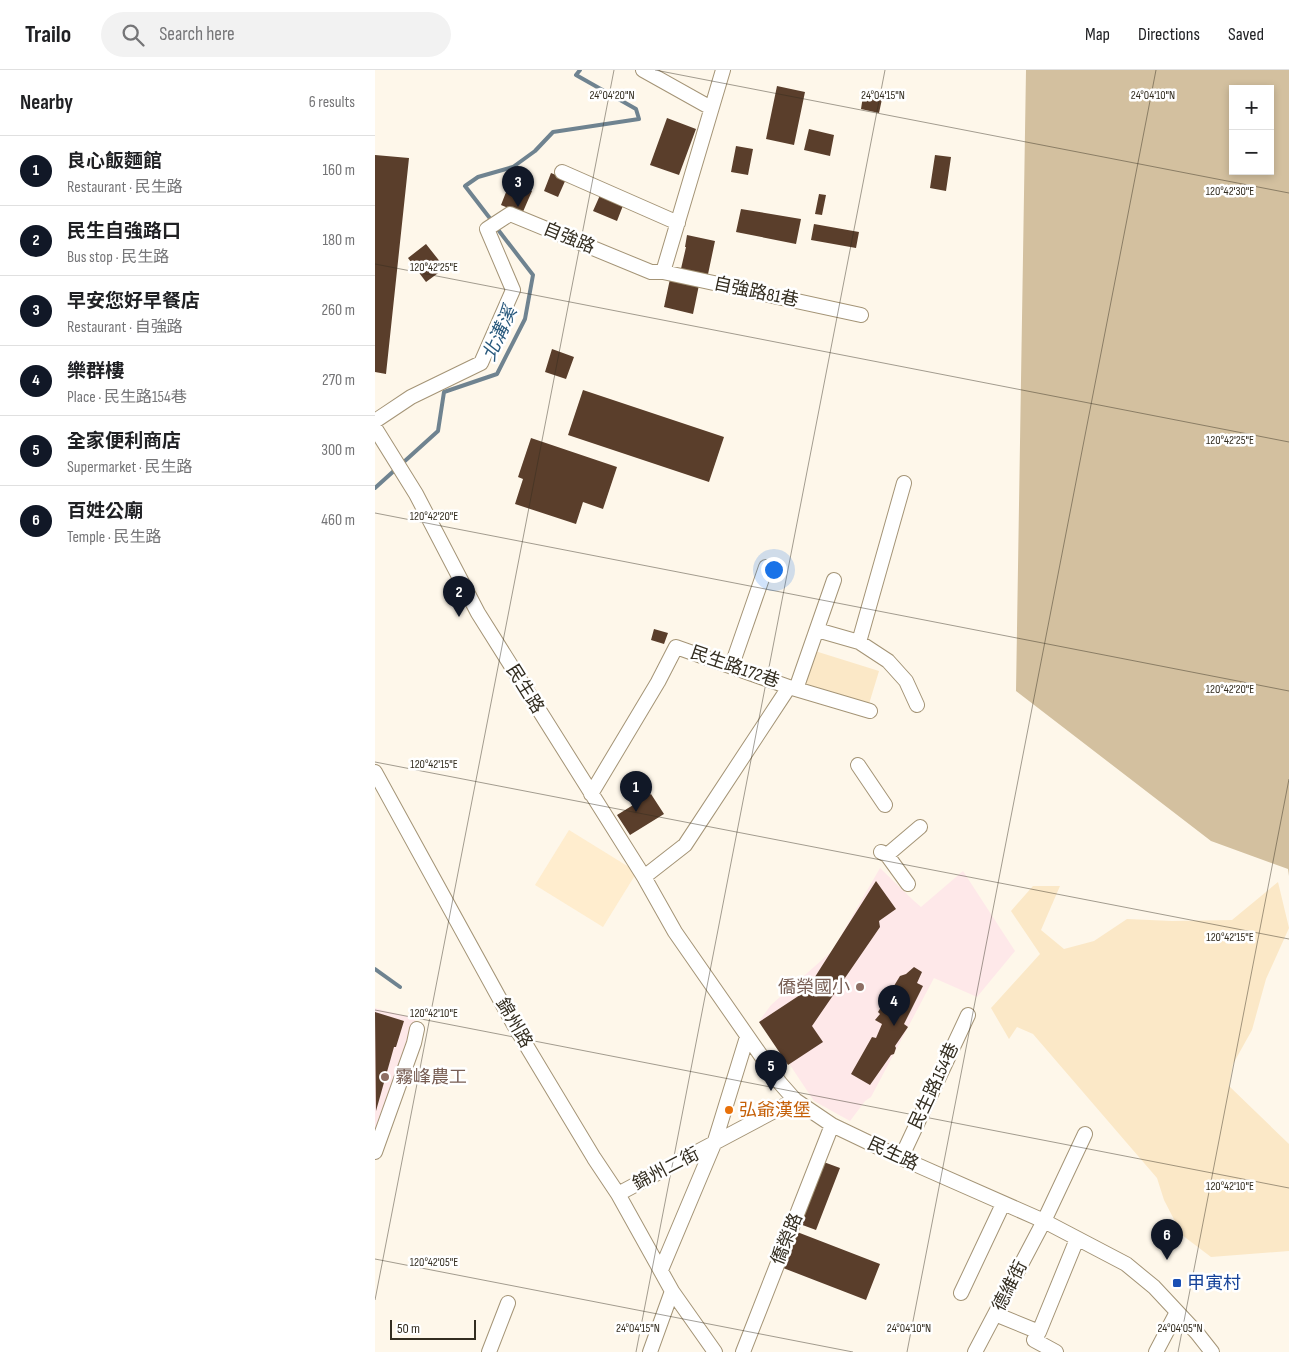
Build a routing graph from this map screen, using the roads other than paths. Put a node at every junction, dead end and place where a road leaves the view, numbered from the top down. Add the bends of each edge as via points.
1 (643, 70) edge
2 (723, 70) edge
3 (711, 108) junction
4 (562, 172) dead end
5 (678, 222) junction
6 (657, 272) junction
7 (861, 315) dead end
8 (375, 426) edge
9 (904, 483) dead end
10 (766, 567) dead end
11 (834, 580) dead end
12 (817, 630) junction
13 (859, 642) junction
14 (732, 665) junction
15 (793, 688) junction
16 (917, 705) dead end
17 (870, 711) dead end
18 (858, 765) dead end
19 (375, 772) edge
20 (591, 794) junction
21 (885, 805) dead end
22 (920, 827) dead end
23 (644, 877) junction
24 (908, 884) dead end
25 (968, 1015) dead end
26 (417, 1029) dead end
27 (747, 1037) junction
28 (795, 1100) junction
29 (832, 1125) junction
30 (1085, 1134) dead end
31 (714, 1144) junction
32 (375, 1152) edge
33 (901, 1158) junction
34 (618, 1194) junction
35 (1003, 1204) junction
36 (1044, 1221) junction
37 (1077, 1239) junction
38 (661, 1270) junction
39 (672, 1291) junction
40 (961, 1294) dead end
41 (508, 1303) dead end
42 (1177, 1312) junction
43 (995, 1314) junction
44 (1039, 1332) junction
45 (489, 1352) edge
46 (650, 1352) edge
47 (715, 1352) edge
48 (743, 1352) edge
49 (975, 1352) edge
50 (1056, 1352) edge
51 (1156, 1352) edge
52 (1212, 1352) edge

1 - 3 street
2 - 3 street
3 - 5 street
4 - 5 street
5 - 6 street
6 - 7 street, 自強路81巷
6 - 8 street, 自強路 via 510,214 487,229 513,290 481,363 411,397
8 - 20 street, 民生路 via 416,494 478,613
9 - 13 street
10 - 14 street
11 - 12 street
12 - 13 street
12 - 15 street
13 - 16 street via 888,661 906,681
14 - 15 street, 民生路172巷
14 - 20 street, 民生路172巷 via 676,647
15 - 17 street, 民生路172巷
15 - 23 street via 685,846
18 - 21 street
19 - 34 street, 錦州路 via 514,1025
20 - 23 street, 民生路
22 - 24 street via 884,853
23 - 27 street, 民生路 via 675,932
25 - 33 street, 民生路154巷
26 - 32 street via 415,1043
27 - 28 street, 民生路
27 - 31 street
28 - 29 street, 民生路
28 - 31 street
29 - 33 street, 民生路
29 - 48 street, 僑榮路
30 - 36 street, 德維街
31 - 34 street, 錦州二街
31 - 38 street
33 - 35 street, 民生路
34 - 38 street, 錦州路
35 - 36 street, 民生路
35 - 40 street
36 - 37 street, 民生路
36 - 43 street, 德維街
37 - 42 street, 民生路 via 1126,1264 1155,1287
37 - 44 street
38 - 39 street, 錦州路
39 - 46 street
39 - 47 street, 錦州路
41 - 45 street
42 - 51 street
42 - 52 street, 民生路
43 - 44 street
43 - 49 street, 德維街
44 - 50 street via 1034,1340

